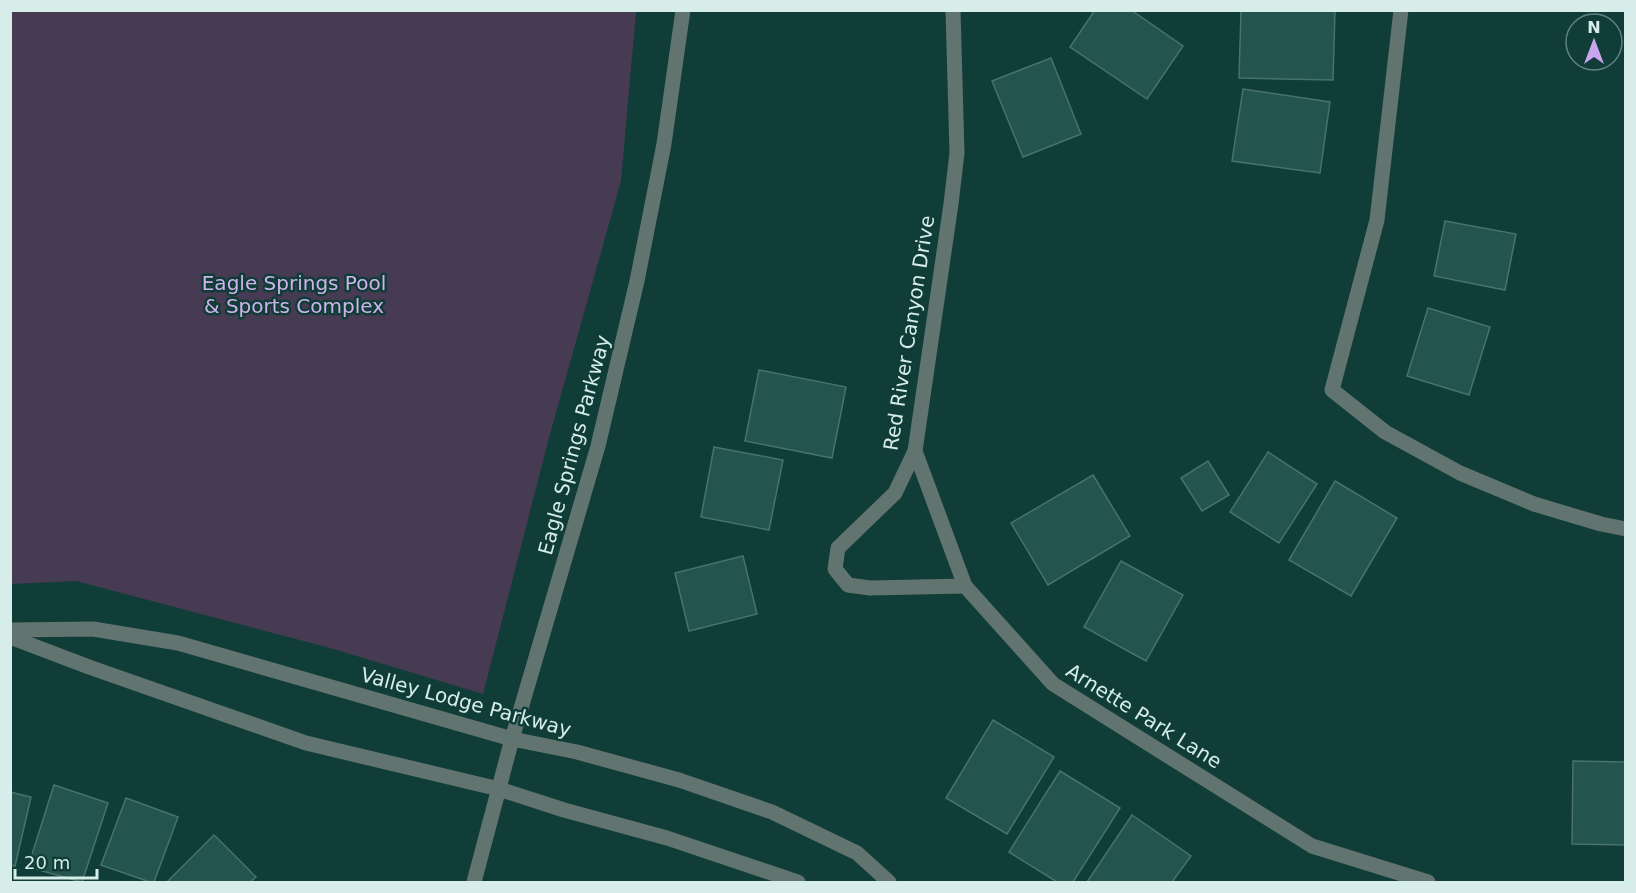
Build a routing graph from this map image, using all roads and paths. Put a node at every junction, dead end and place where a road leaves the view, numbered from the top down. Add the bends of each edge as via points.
1 (683, 10) edge
2 (953, 10) edge
3 (1401, 10) edge
4 (915, 451) junction
5 (1626, 529) edge
6 (965, 586) junction
7 (10, 630) edge
8 (10, 637) edge
9 (512, 739) junction
10 (500, 789) junction
11 (474, 882) edge
12 (798, 882) edge
13 (889, 882) edge
14 (1428, 882) edge

1 - 9 street, Eagle Springs Parkway via 664,144 632,303 598,447
2 - 4 street, Red River Canyon Drive via 957,153
3 - 5 street via 1377,220 1332,390 1385,432 1460,473 1534,504
4 - 6 street, Arnette Park Lane
4 - 6 street, Red River Canyon Drive via 895,493 838,548 835,569 848,585 870,588
6 - 14 street, Arnette Park Lane via 1053,684 1312,846
7 - 9 street, Valley Lodge Parkway via 93,629 178,643
8 - 10 street via 306,743
9 - 10 street, Eagle Springs Parkway
9 - 13 street, Valley Lodge Parkway via 679,780 772,812 857,853
10 - 11 street, Eagle Springs Parkway
10 - 12 street

